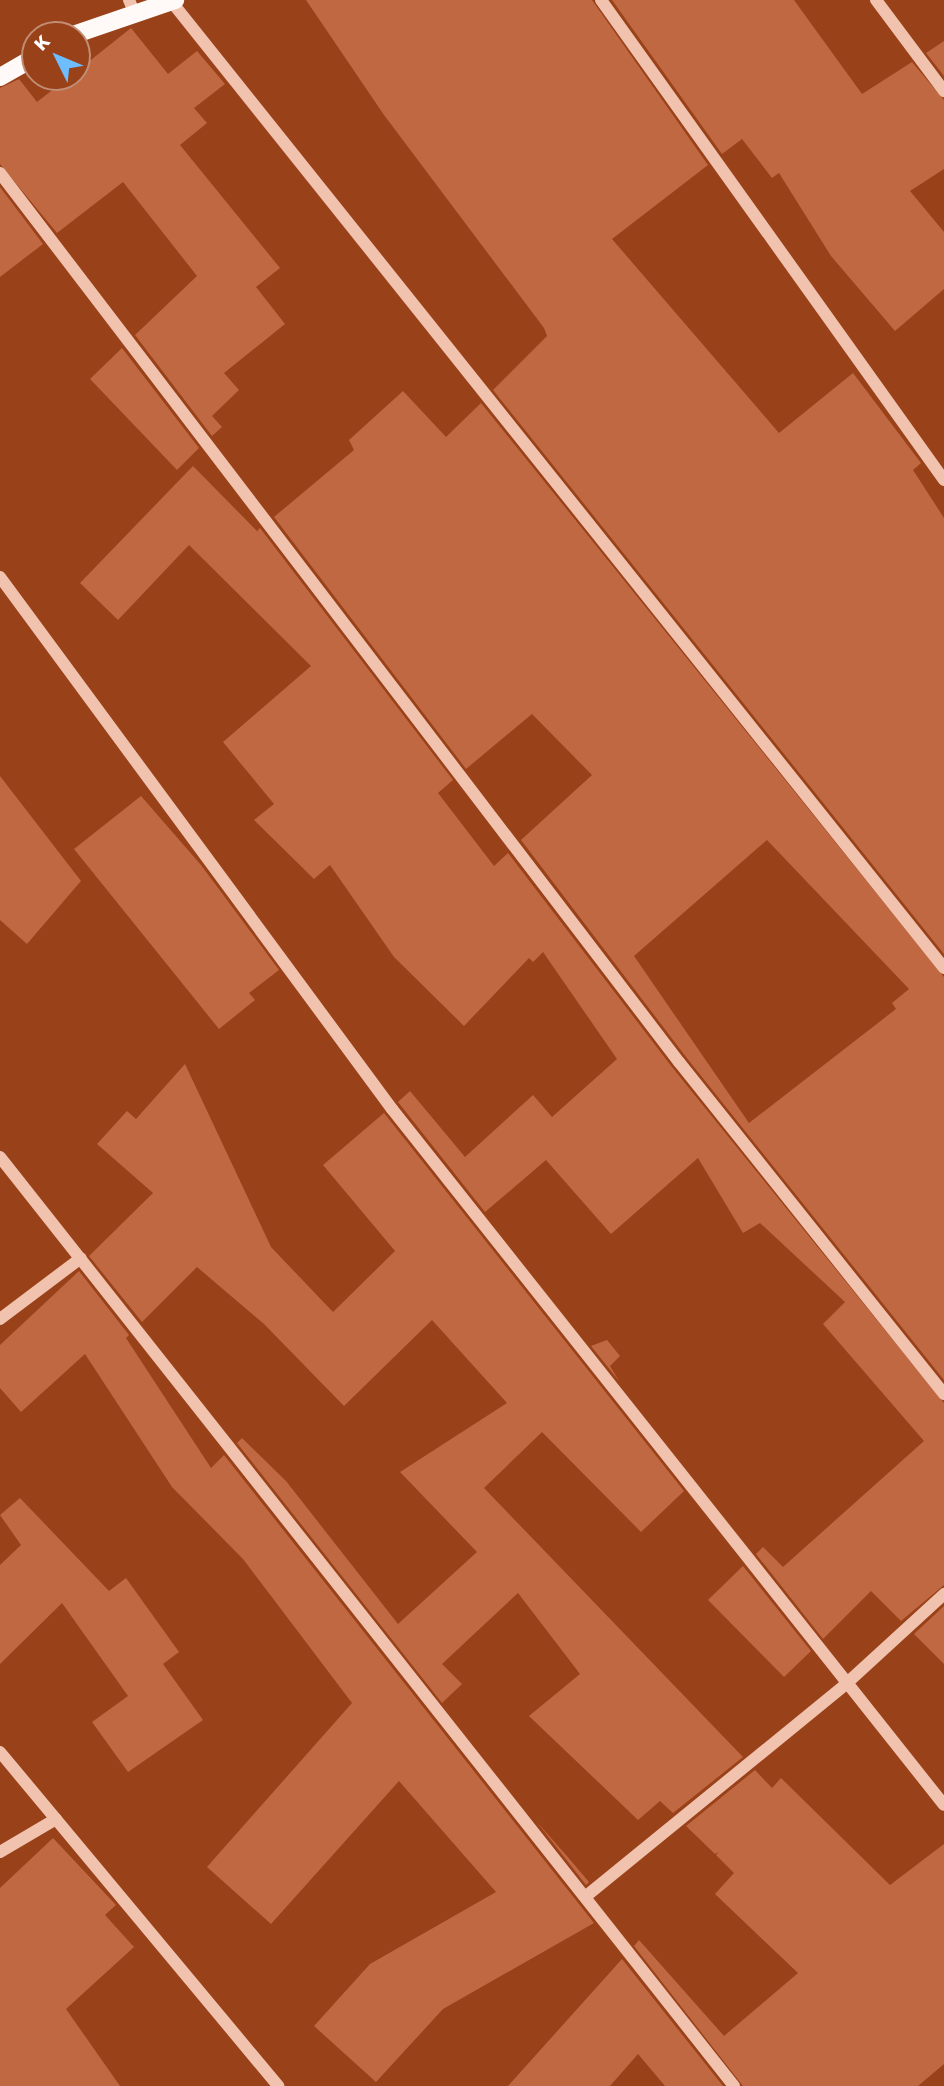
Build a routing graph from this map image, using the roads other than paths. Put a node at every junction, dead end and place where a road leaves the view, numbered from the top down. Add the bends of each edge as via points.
1 (601, 0) edge
2 (876, 0) edge
3 (173, 1) edge
4 (132, 7) edge
5 (91, 26) edge
6 (21, 65) edge
7 (0, 78) edge
8 (944, 91) edge
9 (0, 173) edge
10 (944, 480) edge
11 (0, 577) edge
12 (944, 968) edge
13 (0, 1157) edge
14 (81, 1258) junction
15 (0, 1320) edge
16 (944, 1394) edge
17 (944, 1594) edge
18 (847, 1683) junction
19 (0, 1752) edge
20 (944, 1805) edge
21 (56, 1819) junction
22 (0, 1852) edge
23 (585, 1897) junction
24 (278, 2086) edge
25 (734, 2086) edge

1 - 10 street
2 - 8 street
3 - 4 main road
3 - 12 street
4 - 5 main road
6 - 7 main road
9 - 16 street via 670,1051
11 - 18 street via 392,1110
13 - 14 street
14 - 15 street
14 - 23 street
17 - 18 street
18 - 20 street
18 - 23 street
19 - 21 street
21 - 22 street
21 - 24 street
23 - 25 street

